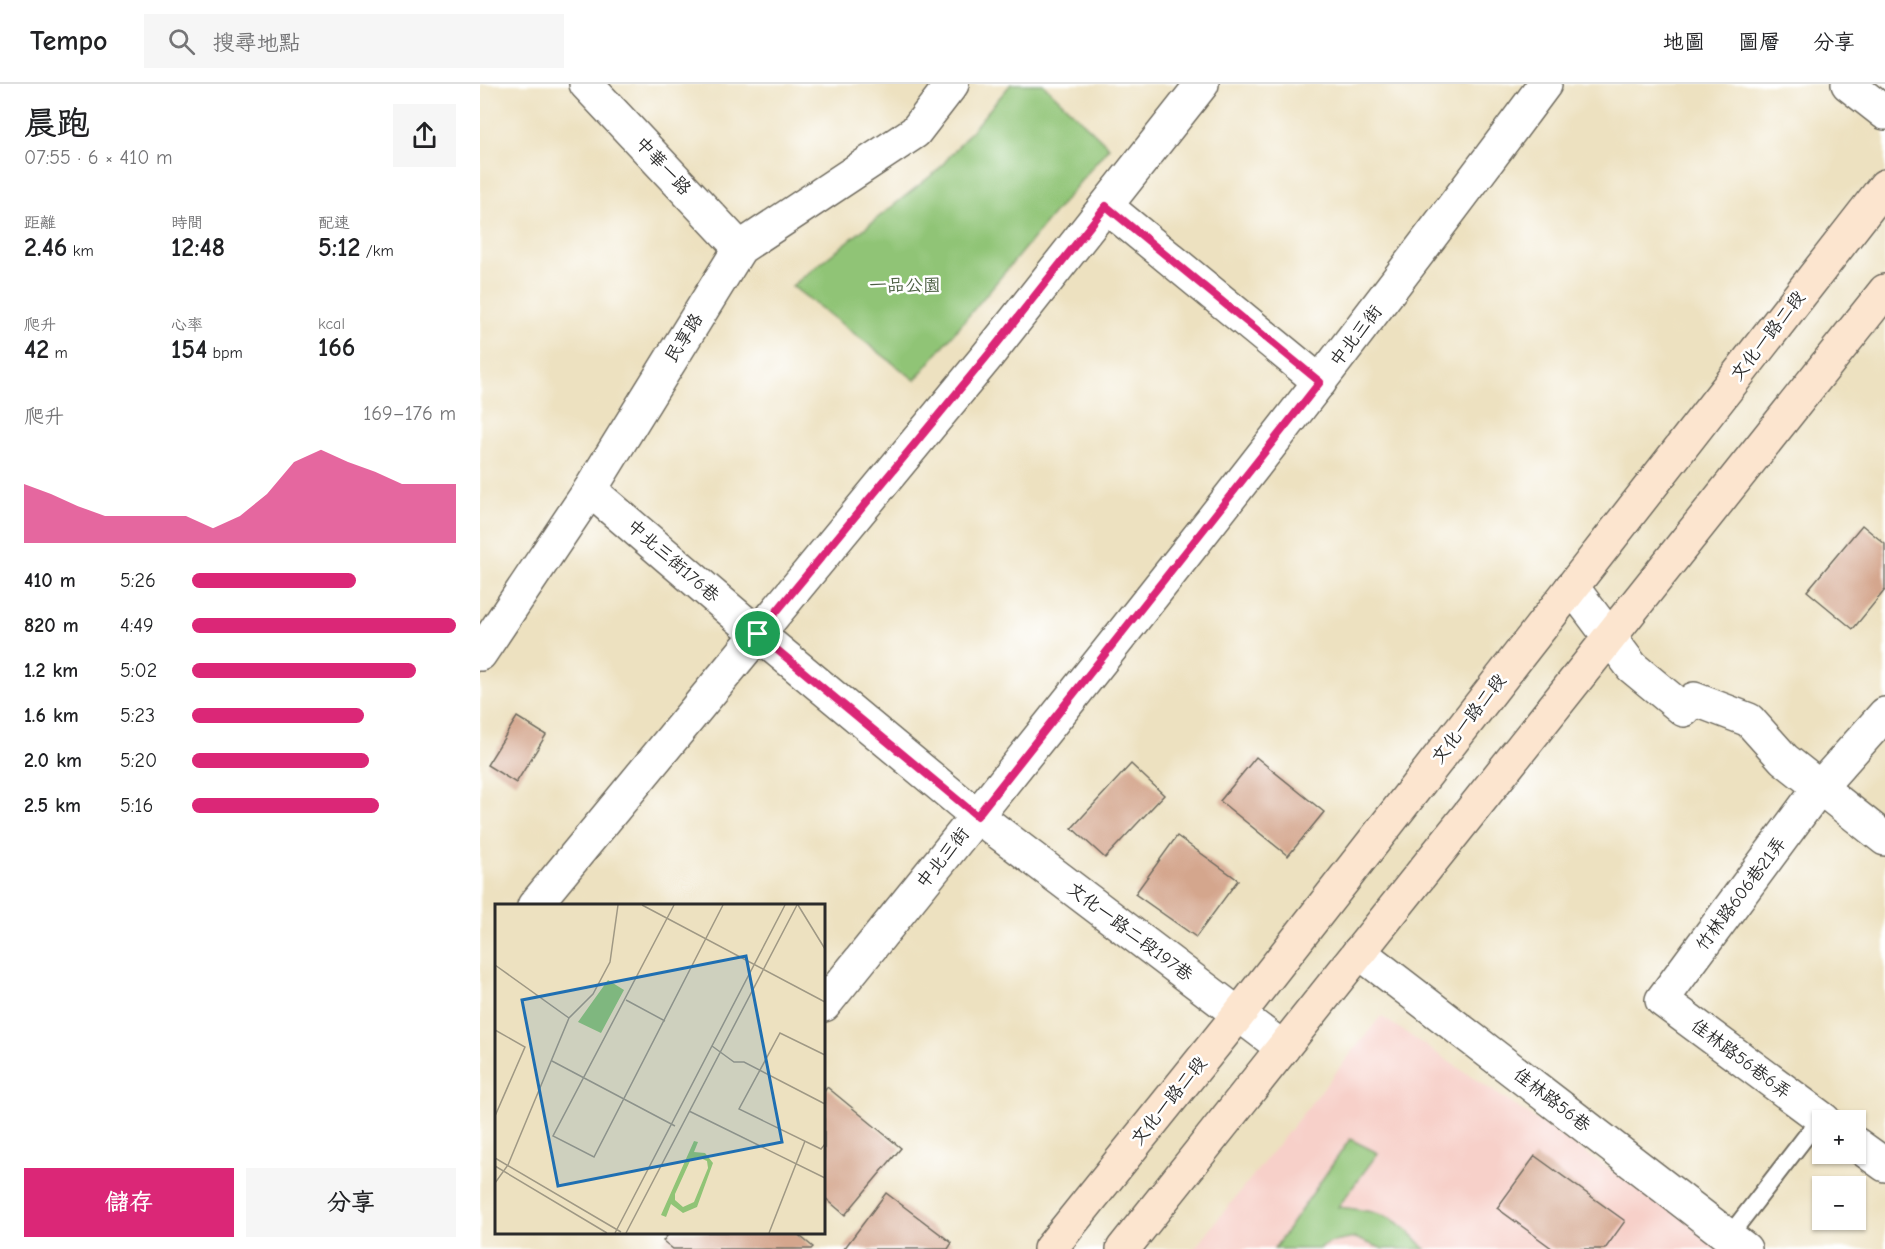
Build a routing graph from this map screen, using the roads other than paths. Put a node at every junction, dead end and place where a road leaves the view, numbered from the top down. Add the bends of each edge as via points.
1 (586, 84) edge
2 (952, 84) edge
3 (1202, 84) edge
4 (1545, 84) edge
5 (1848, 84) edge
6 (1885, 113) edge
7 (1885, 186) edge
8 (1106, 206) junction
9 (740, 248) junction
10 (1885, 291) edge
11 (1320, 382) junction
12 (590, 490) junction
13 (1572, 588) junction
14 (758, 634) junction
15 (1609, 638) junction
16 (480, 654) edge
17 (1885, 714) edge
18 (1819, 788) junction
19 (977, 816) junction
20 (1885, 839) edge
21 (536, 904) edge
22 (1359, 952) junction
23 (1662, 1000) joint
24 (825, 1004) edge
25 (1239, 1014) junction
26 (1283, 1048) junction
27 (1812, 1112) edge
28 (1812, 1134) edge
29 (1866, 1152) edge
30 (1885, 1166) edge
31 (1737, 1243) edge
32 (1050, 1249) edge
33 (1123, 1249) edge

1 - 9 street, 中華一路
2 - 9 street, 民享路 via 915,132
3 - 8 street
4 - 11 street, 中北三街
5 - 6 street
7 - 13 main road, 文化一路二段
8 - 11 street
8 - 14 street
9 - 12 street, 民享路
10 - 15 main road
11 - 19 street, 中北三街
12 - 14 street, 中北三街176巷
12 - 16 street, 民享路
13 - 15 street
13 - 25 main road, 文化一路二段
14 - 19 street, 中北三街176巷
14 - 21 street
15 - 18 street via 1632,667 1684,710 1694,699 1749,720 1784,759
15 - 22 main road
17 - 18 street, 竹林路606巷21弄
18 - 20 street
18 - 23 street, 竹林路606巷21弄
19 - 24 street, 中北三街
19 - 25 street, 文化一路二段197巷
22 - 26 main road
22 - 31 street, 佳林路56巷
23 - 27 street, 佳林路56巷6弄
25 - 26 street, 文化一路二段197巷
25 - 32 main road, 文化一路二段
26 - 33 main road
28 - 31 lane, 佳林路56巷6弄
29 - 30 street

